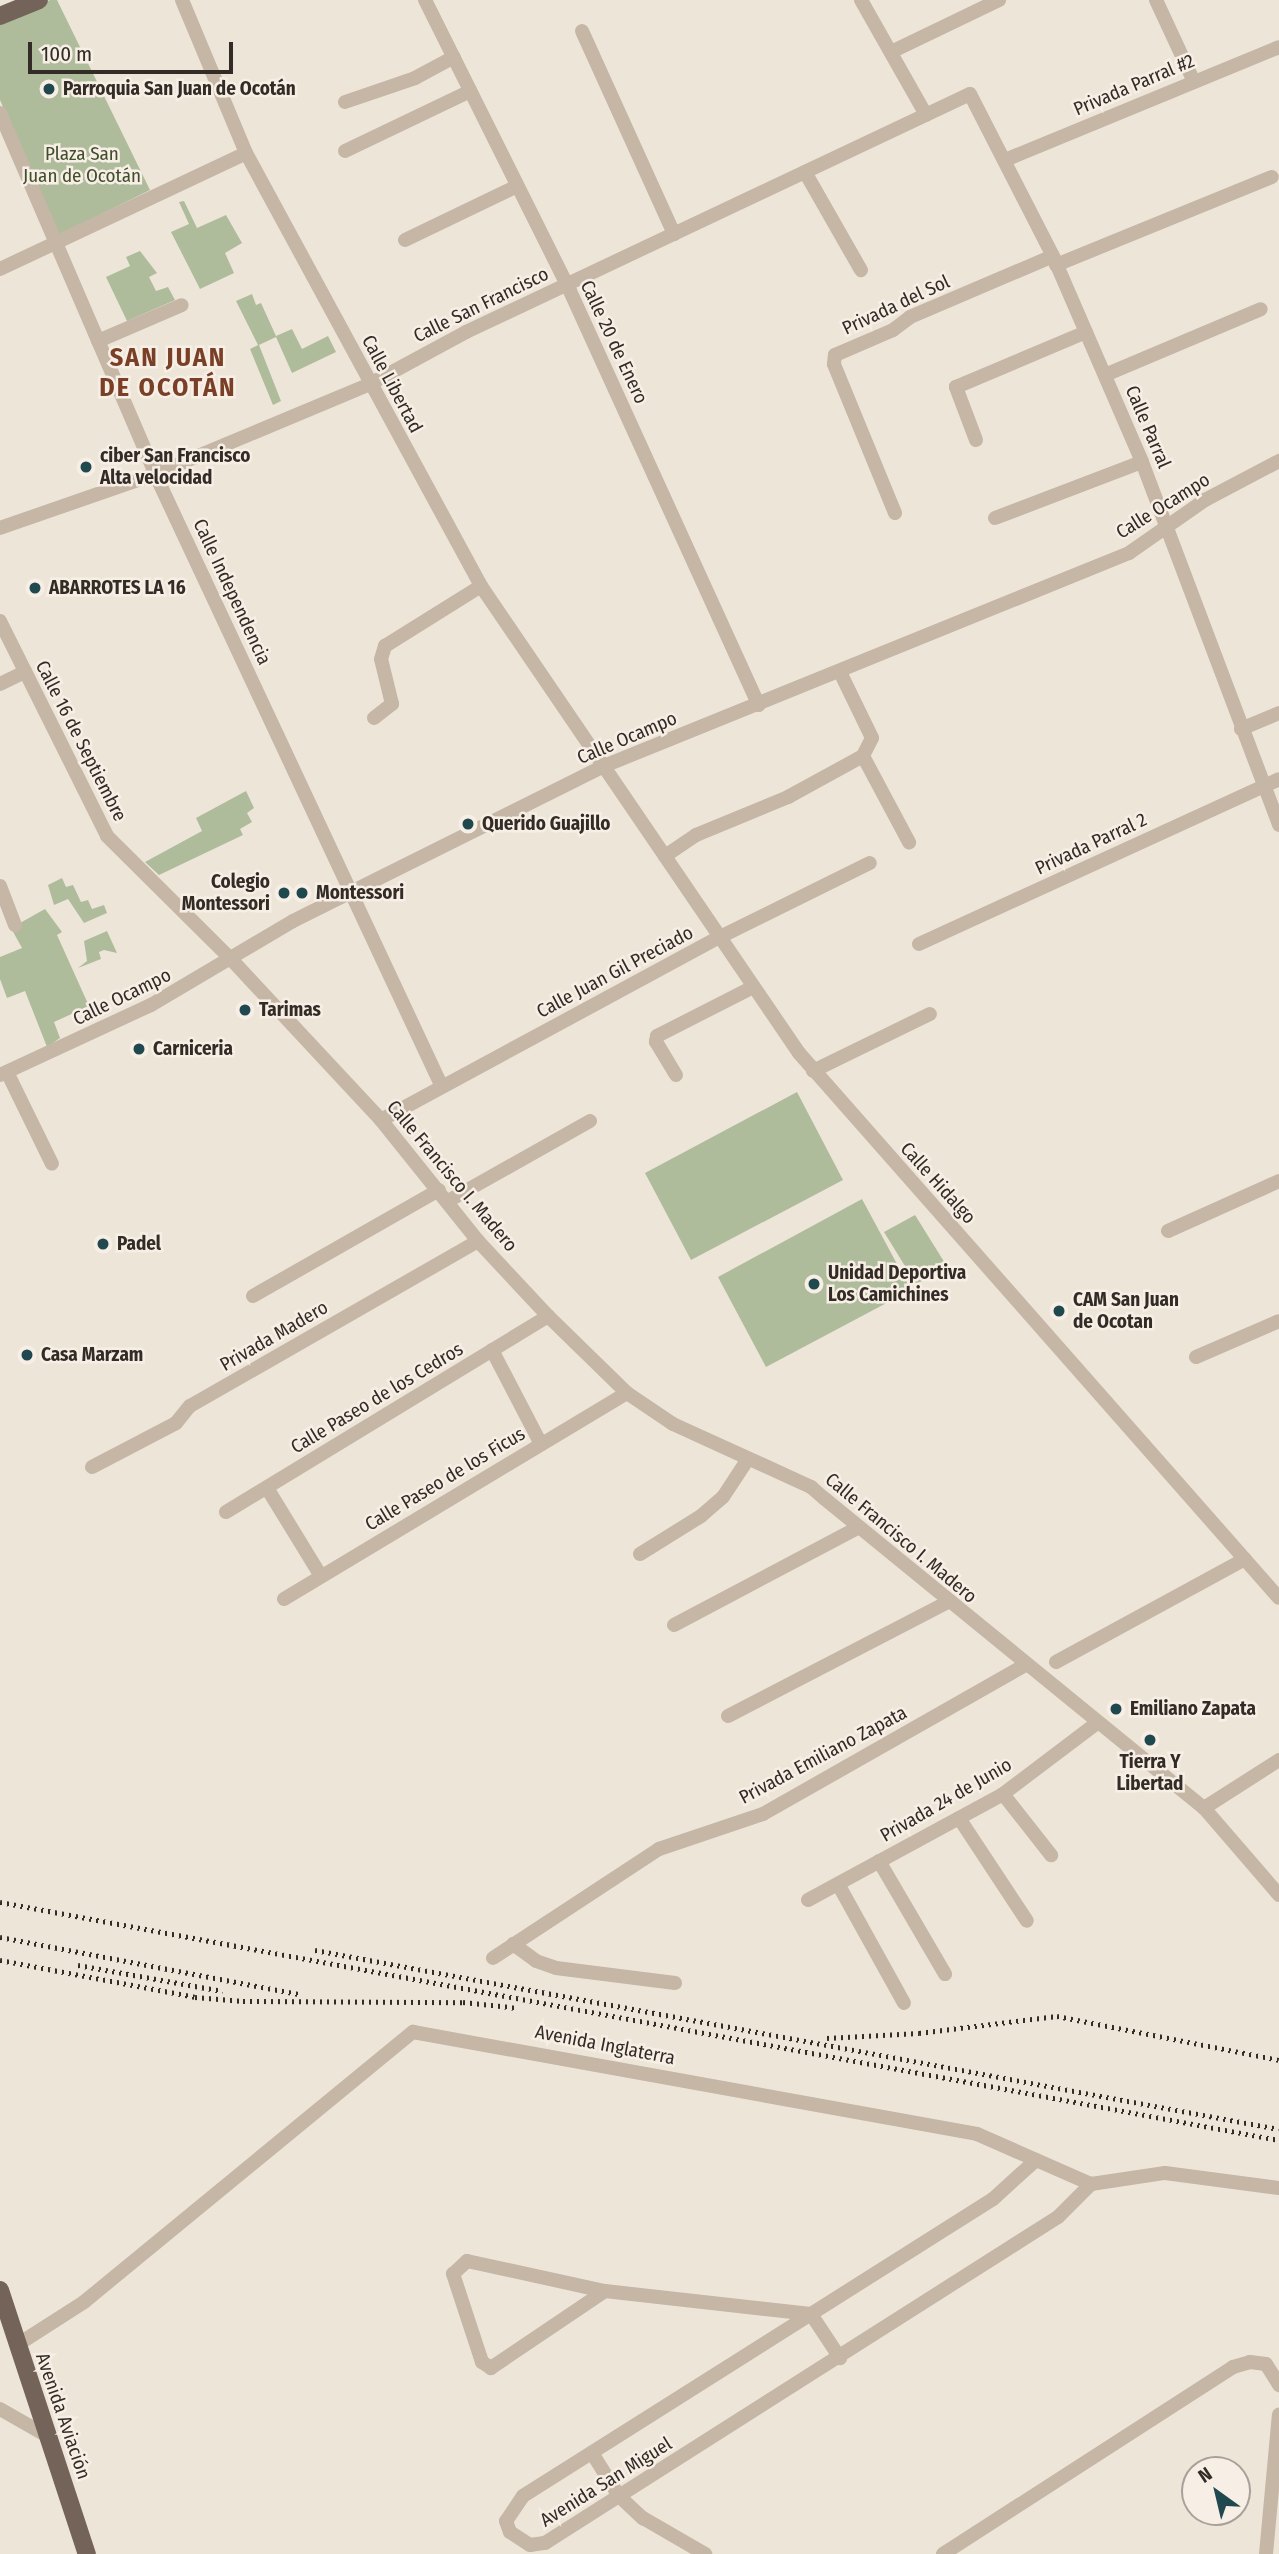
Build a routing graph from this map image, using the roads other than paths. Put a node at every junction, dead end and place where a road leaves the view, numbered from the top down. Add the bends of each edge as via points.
1 (39, 0) edge
2 (181, 0) edge
3 (425, 0) edge
4 (861, 0) edge
5 (999, 0) edge
6 (1156, 0) edge
7 (0, 16) edge
8 (582, 32) dead end
9 (1279, 47) edge
10 (891, 52) junction
11 (454, 57) junction
12 (1194, 82) junction
13 (470, 91) junction
14 (970, 94) joint
15 (345, 102) dead end
16 (0, 113) edge
17 (926, 115) junction
18 (5, 137) edge
19 (345, 151) dead end
20 (246, 153) junction
21 (1005, 160) junction
22 (805, 173) junction
23 (1272, 177) dead end
24 (517, 186) junction
25 (674, 234) junction
26 (405, 240) dead end
27 (55, 242) junction
28 (1054, 261) junction
29 (0, 269) edge
30 (861, 270) dead end
31 (567, 285) junction
32 (182, 306) dead end
33 (1261, 309) dead end
34 (1086, 332) junction
35 (98, 341) junction
36 (1105, 375) junction
37 (370, 384) junction
38 (976, 440) dead end
39 (1279, 461) edge
40 (1142, 462) junction
41 (155, 474) junction
42 (895, 513) dead end
43 (995, 518) dead end
44 (0, 528) edge
45 (1169, 528) junction
46 (481, 586) junction
47 (0, 621) edge
48 (25, 672) junction
49 (840, 672) junction
50 (0, 684) edge
51 (759, 705) junction
52 (1279, 713) edge
53 (374, 718) dead end
54 (1241, 729) junction
55 (863, 756) junction
56 (604, 766) junction
57 (1279, 779) edge
58 (1262, 787) junction
59 (1279, 825) edge
60 (909, 842) dead end
61 (664, 856) junction
62 (870, 863) dead end
63 (0, 886) edge
64 (351, 892) junction
65 (15, 925) dead end
66 (720, 937) junction
67 (919, 944) dead end
68 (230, 958) junction
69 (753, 986) junction
70 (930, 1014) dead end
71 (813, 1071) junction
72 (3, 1074) edge
73 (676, 1075) dead end
74 (442, 1087) junction
75 (381, 1120) junction
76 (590, 1121) dead end
77 (52, 1164) dead end
78 (1279, 1181) edge
79 (443, 1196) junction
80 (1168, 1231) dead end
81 (478, 1241) junction
82 (253, 1296) dead end
83 (548, 1316) junction
84 (1279, 1321) edge
85 (492, 1350) junction
86 (1196, 1357) dead end
87 (627, 1393) junction
88 (541, 1444) junction
89 (748, 1459) junction
90 (92, 1467) dead end
91 (267, 1488) junction
92 (226, 1512) dead end
93 (859, 1527) junction
94 (640, 1554) dead end
95 (1245, 1559) junction
96 (321, 1576) junction
97 (1279, 1598) edge
98 (284, 1599) dead end
99 (948, 1602) junction
100 (674, 1625) dead end
101 (1056, 1662) dead end
102 (1025, 1665) junction
103 (727, 1716) dead end
104 (1097, 1723) junction
105 (1279, 1760) edge
106 (1003, 1794) junction
107 (1204, 1808) junction
108 (959, 1818) junction
109 (1051, 1855) dead end
110 (879, 1861) junction
111 (838, 1884) junction
112 (1279, 1895) edge
113 (808, 1900) dead end
114 (1027, 1921) dead end
115 (513, 1944) junction
116 (493, 1958) dead end
117 (945, 1974) dead end
118 (675, 1983) dead end
119 (904, 2003) dead end
120 (1037, 2160) junction
121 (1091, 2184) junction
122 (1279, 2188) edge
123 (0, 2290) edge
124 (605, 2291) junction
125 (811, 2314) junction
126 (17, 2345) junction
127 (840, 2358) junction
128 (1279, 2385) edge
129 (0, 2409) edge
130 (1279, 2415) edge
131 (49, 2437) junction
132 (592, 2453) junction
133 (620, 2496) junction
134 (87, 2554) edge
135 (705, 2554) edge
136 (943, 2554) edge
137 (1266, 2554) edge

1 - 7 main road
2 - 20 street, Calle Libertad
3 - 11 street, Calle 20 de Enero
4 - 10 street
5 - 10 street
6 - 12 street
8 - 25 street
9 - 12 street, Privada Parral #2
10 - 17 street
11 - 13 street, Calle 20 de Enero
11 - 15 street via 415,78
12 - 21 street, Privada Parral #2
13 - 19 street
13 - 24 street, Calle 20 de Enero
14 - 17 street, Calle San Francisco
14 - 21 street, Calle Parral
16 - 18 street, Calle Independencia
17 - 22 street, Calle San Francisco
18 - 27 street, Calle Independencia
20 - 27 street
20 - 37 street, Calle Libertad
21 - 28 street, Calle Parral
22 - 25 street, Calle San Francisco
22 - 30 street
23 - 28 street
24 - 26 street
24 - 31 street, Calle 20 de Enero
25 - 31 street, Calle San Francisco
27 - 29 street
27 - 35 street, Calle Independencia
28 - 34 street, Calle Parral
28 - 42 street, Privada del Sol via 910,317 893,330 835,355 834,364
31 - 37 street, Calle San Francisco
31 - 51 street, Calle 20 de Enero
32 - 35 street
33 - 36 street
34 - 36 street, Calle Parral
34 - 38 street via 957,387
35 - 41 street, Calle Independencia
36 - 40 street, Calle Parral
37 - 41 street, Calle San Francisco
37 - 46 street, Calle Libertad
39 - 45 street, Calle Ocampo via 1205,500
40 - 43 street
40 - 45 street, Calle Parral
41 - 44 street, Calle San Francisco
41 - 64 street, Calle Independencia
45 - 49 street, Calle Ocampo via 1129,553
45 - 54 street, Calle Parral
46 - 53 street via 385,646 380,659 392,704
46 - 56 street, Calle Libertad
47 - 48 street, Calle 16 de Septiembre
48 - 50 street
48 - 68 street, Calle 16 de Septiembre via 107,836
49 - 51 street, Calle Ocampo
49 - 55 street via 872,738
51 - 56 street, Calle Ocampo
52 - 54 street
54 - 58 street, Calle Parral
55 - 60 street
55 - 61 street via 788,797 696,835
56 - 61 street, Calle Hidalgo
56 - 64 street, Calle Ocampo
57 - 58 street, Privada Parral 2
58 - 59 street, Calle Parral
58 - 67 street, Privada Parral 2
61 - 66 street, Calle Hidalgo
62 - 66 street, Calle Juan Gil Preciado
63 - 65 street
64 - 68 street, Calle Ocampo
64 - 74 street, Calle Independencia
66 - 69 street, Calle Hidalgo
66 - 74 street, Calle Juan Gil Preciado
68 - 72 street, Calle Ocampo via 151,1005
68 - 75 street, Calle Francisco I. Madero
69 - 71 street, Calle Hidalgo
69 - 73 street via 663,1032 656,1041
70 - 71 street
71 - 95 street, Calle Hidalgo
72 - 77 street
74 - 75 street, Calle Juan Gil Preciado
75 - 79 street, Calle Francisco I. Madero
76 - 79 street
78 - 80 street
79 - 81 street, Calle Francisco I. Madero
79 - 82 street
81 - 83 street, Calle Francisco I. Madero
81 - 90 street, Privada Madero via 190,1406 176,1423
83 - 85 street, Calle Paseo de los Cedros
83 - 87 street, Calle Francisco I. Madero
84 - 86 street
85 - 88 street
85 - 91 street, Calle Paseo de los Cedros
87 - 88 street, Calle Paseo de los Ficus
87 - 89 street, Calle Francisco I. Madero via 673,1424
88 - 96 street, Calle Paseo de los Ficus
89 - 93 street, Calle Francisco I. Madero via 811,1487
89 - 94 street via 723,1497 701,1517
91 - 92 street, Calle Paseo de los Cedros
91 - 96 street
93 - 99 street, Calle Francisco I. Madero
93 - 100 street
95 - 97 street, Calle Hidalgo
95 - 101 street
96 - 98 street, Calle Paseo de los Ficus
99 - 102 street, Calle Francisco I. Madero
99 - 103 street
102 - 104 street, Calle Francisco I. Madero
102 - 115 street, Privada Emiliano Zapata via 763,1814 660,1849
104 - 106 street, Privada 24 de Junio
104 - 107 street, Calle Francisco I. Madero
105 - 107 street
106 - 108 street, Privada 24 de Junio
106 - 109 street
107 - 112 street, Calle Francisco I. Madero
108 - 110 street, Privada 24 de Junio
108 - 114 street
110 - 111 street, Privada 24 de Junio
110 - 117 street
111 - 113 street, Privada 24 de Junio
111 - 119 street
115 - 116 street, Privada Emiliano Zapata
115 - 118 street via 536,1961 556,1968
120 - 121 street, Avenida Inglaterra
120 - 125 street, Avenida San Miguel via 993,2199
120 - 126 street, Avenida Inglaterra via 977,2134 413,2032 84,2302
121 - 122 street via 1165,2174
121 - 127 street, Avenida San Miguel via 1058,2217
123 - 126 main road, Avenida Aviación
124 - 124 street via 467,2261 453,2274 482,2362 491,2368
124 - 125 street
125 - 127 street
125 - 132 street, Avenida San Miguel
126 - 131 main road, Avenida Aviación
127 - 133 street, Avenida San Miguel
128 - 136 street via 1266,2364 1250,2361 1233,2367
129 - 131 street
130 - 137 street
131 - 134 main road, Avenida Aviación
132 - 133 street
132 - 133 street, Avenida San Miguel via 512,2506 506,2521 510,2532 530,2545 545,2543
133 - 135 street via 643,2518

